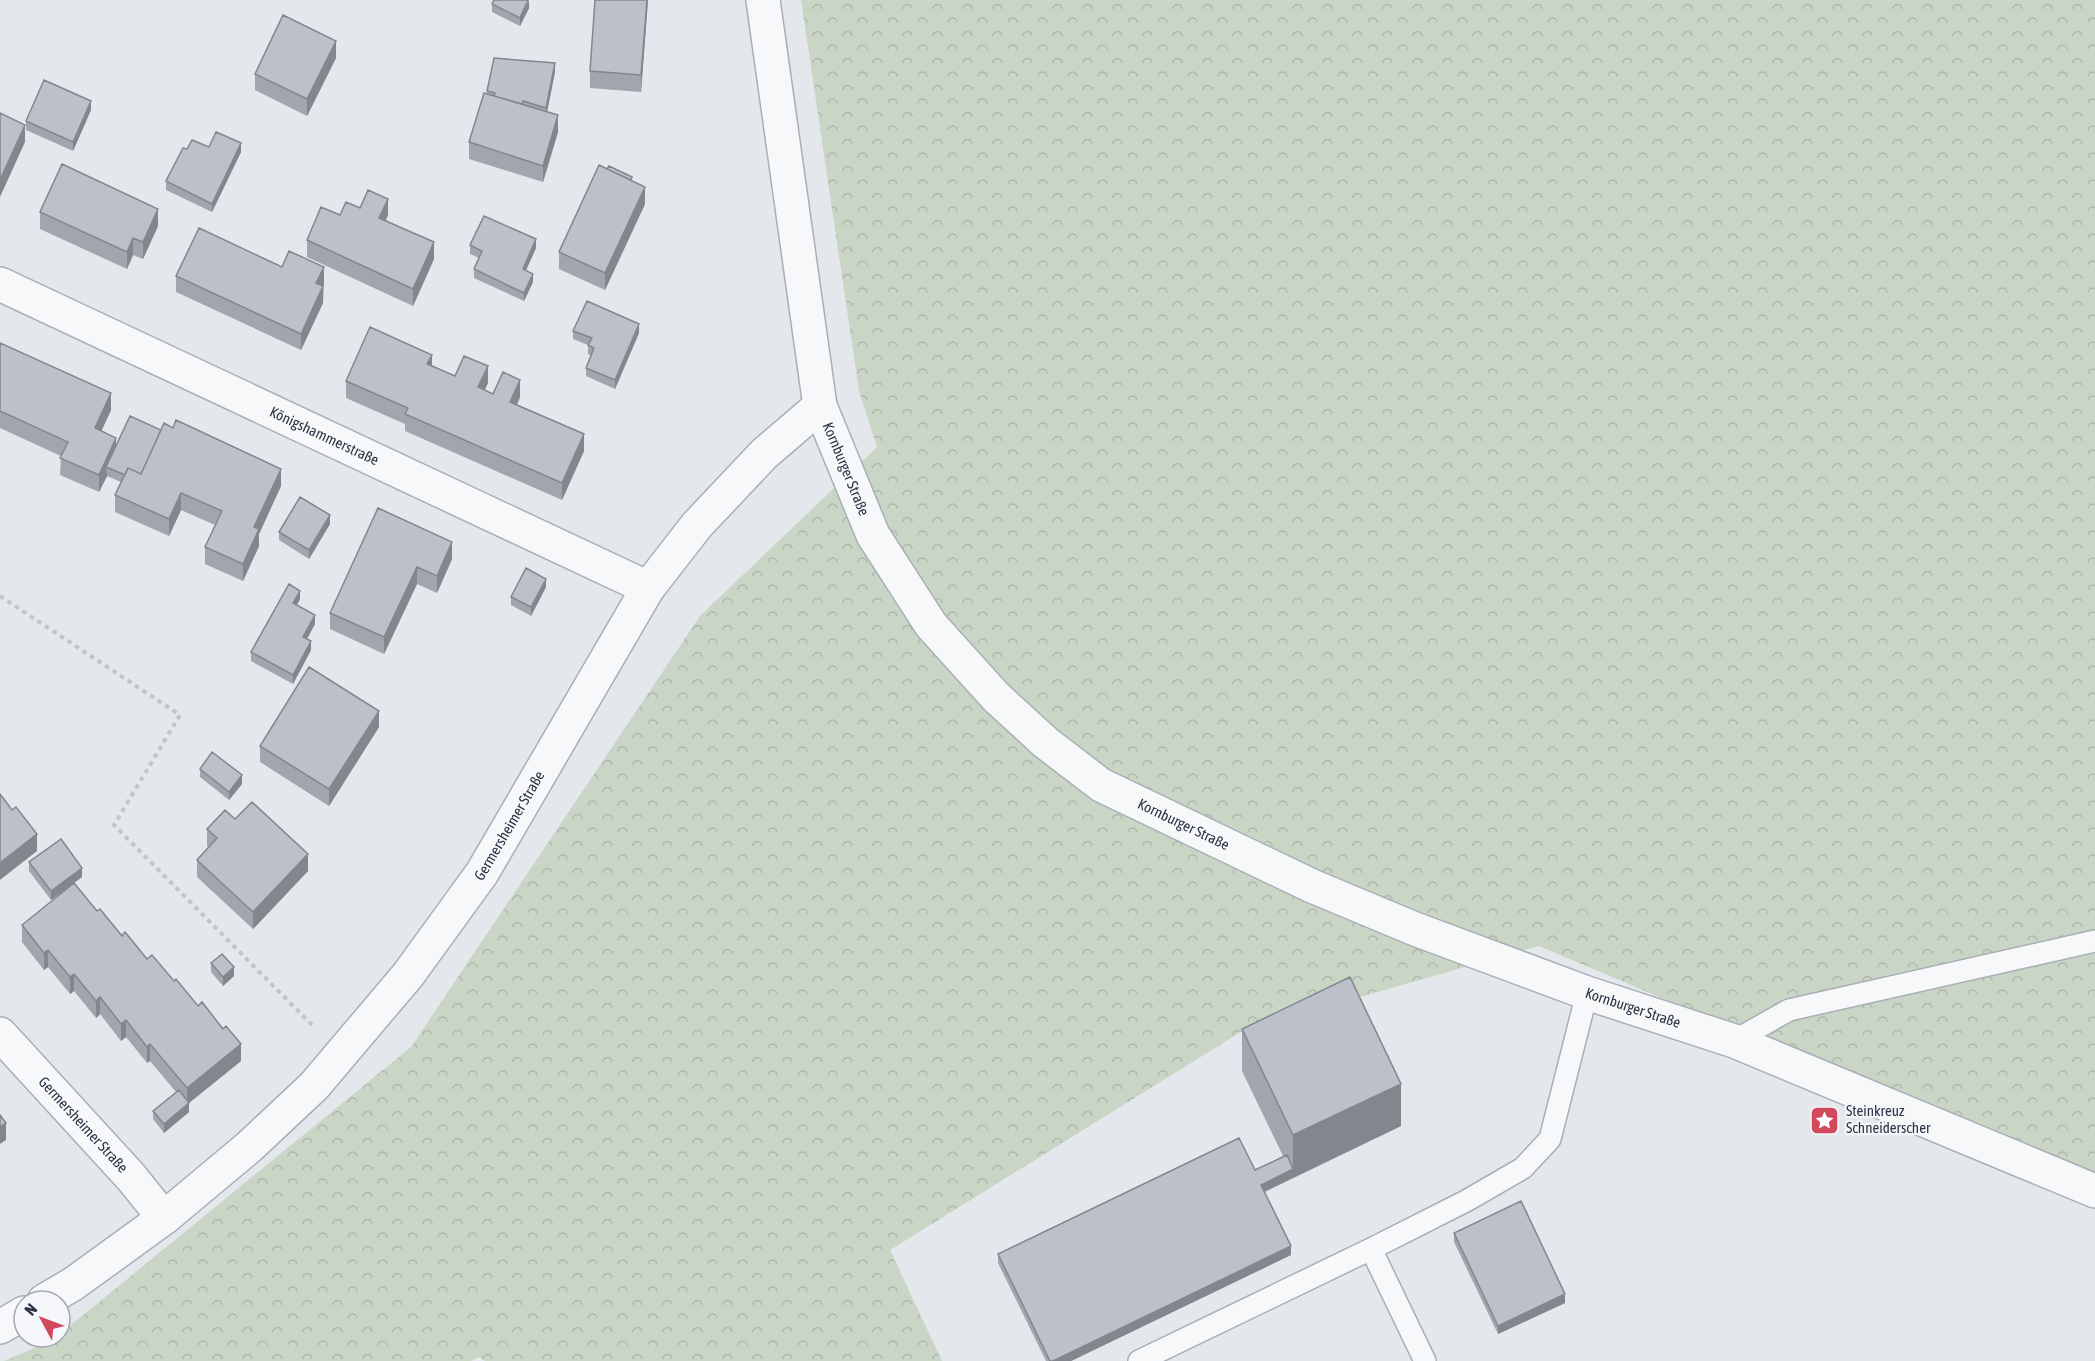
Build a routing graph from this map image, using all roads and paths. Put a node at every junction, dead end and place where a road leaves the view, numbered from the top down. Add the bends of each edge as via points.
1 (763, 0) edge
2 (0, 284) edge
3 (820, 406) junction
4 (648, 588) junction
5 (0, 596) edge
6 (2095, 941) edge
7 (1587, 993) junction
8 (0, 1034) edge
9 (1734, 1041) junction
10 (341, 1053) junction
11 (2095, 1191) edge
12 (165, 1218) junction
13 (1371, 1250) junction
14 (64, 1289) edge
15 (1139, 1361) edge
16 (1425, 1361) edge

1 - 3 street, Kornburger Straße
2 - 4 street, Königshammerstraße
3 - 4 street, Germersheimer Straße via 764,454 697,525
3 - 7 street, Kornburger Straße via 873,536 932,625 996,697 1045,742 1101,785 1311,886
4 - 10 street, Germersheimer Straße via 482,873 408,975
5 - 10 path via 180,715 114,825
6 - 9 lane via 1789,1010
7 - 9 street, Kornburger Straße
7 - 13 lane via 1550,1139 1523,1168
8 - 12 street, Germersheimer Straße
9 - 11 street, Kornburger Straße
10 - 12 street, Germersheimer Straße via 314,1086 258,1139
12 - 14 street, Germersheimer Straße
13 - 15 lane
13 - 16 lane

